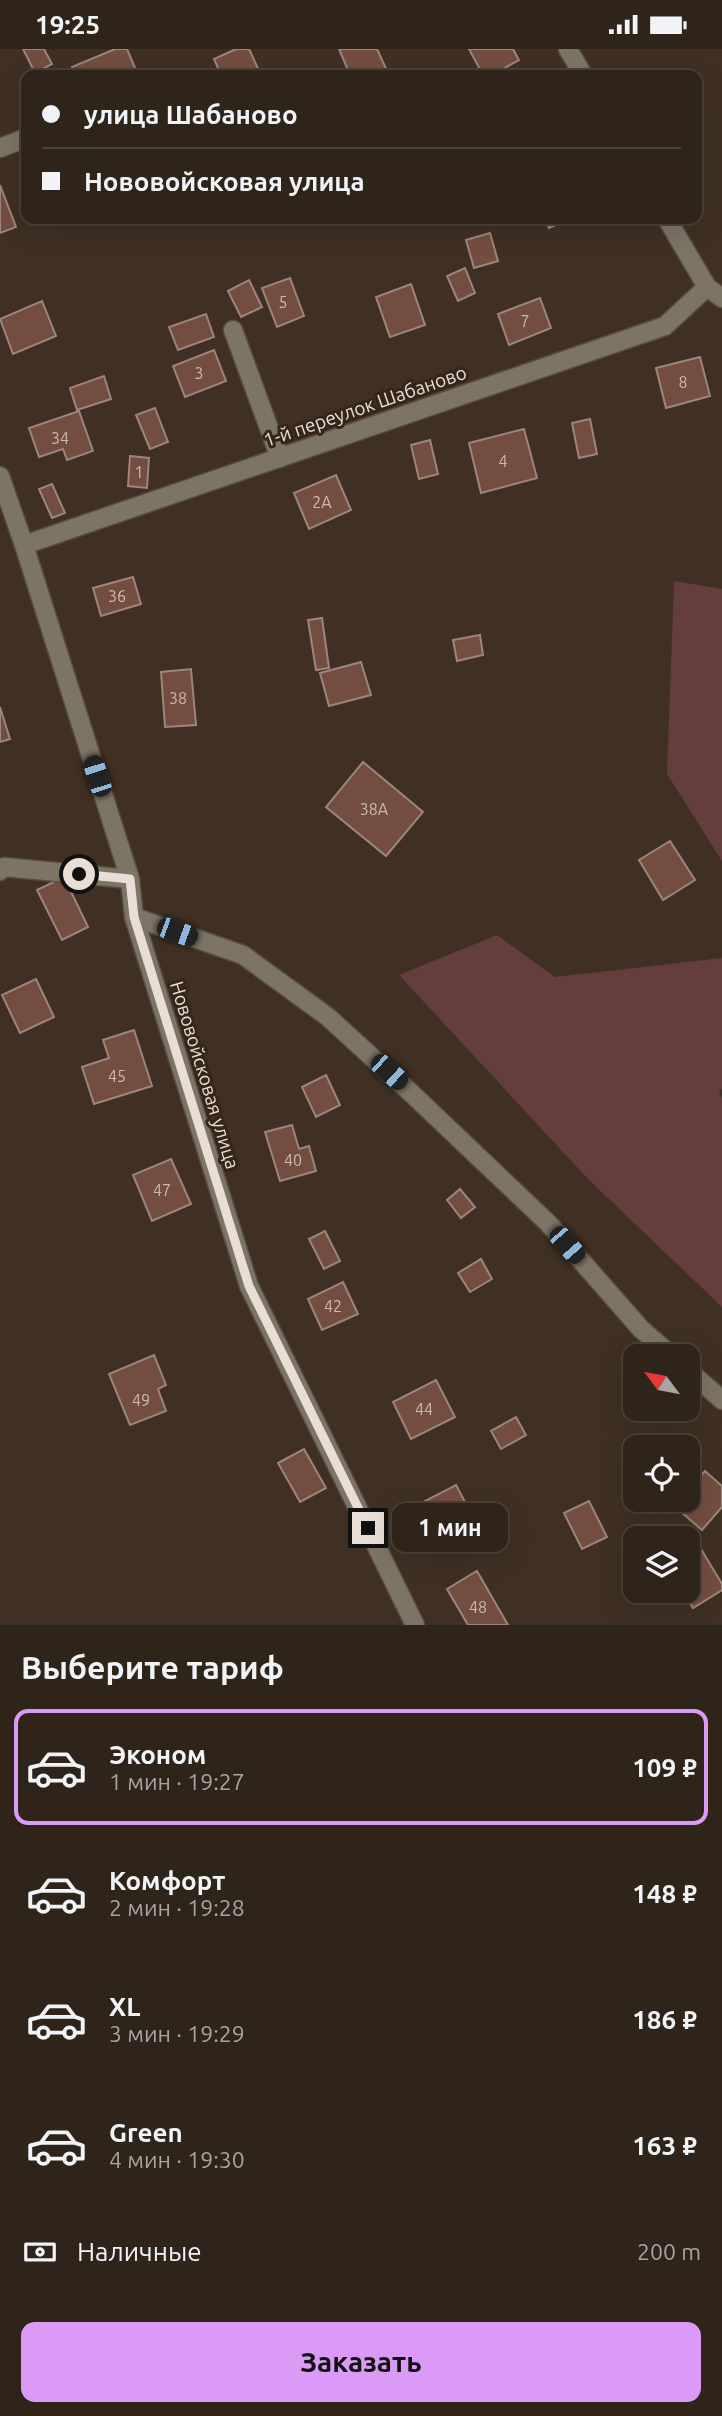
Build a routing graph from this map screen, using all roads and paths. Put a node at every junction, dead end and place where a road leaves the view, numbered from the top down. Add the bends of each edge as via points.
1 (568, 49) edge
2 (580, 70) edge
3 (21, 140) edge
4 (0, 148) edge
5 (670, 224) edge
6 (707, 287) junction
7 (722, 298) edge
8 (233, 330) dead end
9 (280, 458) junction
10 (0, 476) edge
11 (24, 545) junction
12 (1, 867) edge
13 (130, 879) junction
14 (134, 917) junction
15 (658, 1344) edge
16 (700, 1381) edge
17 (722, 1400) edge
18 (415, 1625) edge

1 - 2 street
3 - 4 street
5 - 6 street
6 - 7 street
6 - 9 street, 1-й переулок Шабаново via 665,326
8 - 9 street
9 - 11 street, 1-й переулок Шабаново
10 - 11 street, Нововойсковая улица
11 - 13 street, Нововойсковая улица
12 - 13 street
13 - 14 street, Нововойсковая улица
14 - 15 street via 243,955 328,1017 549,1224
14 - 18 street, Нововойсковая улица via 249,1286
16 - 17 street

